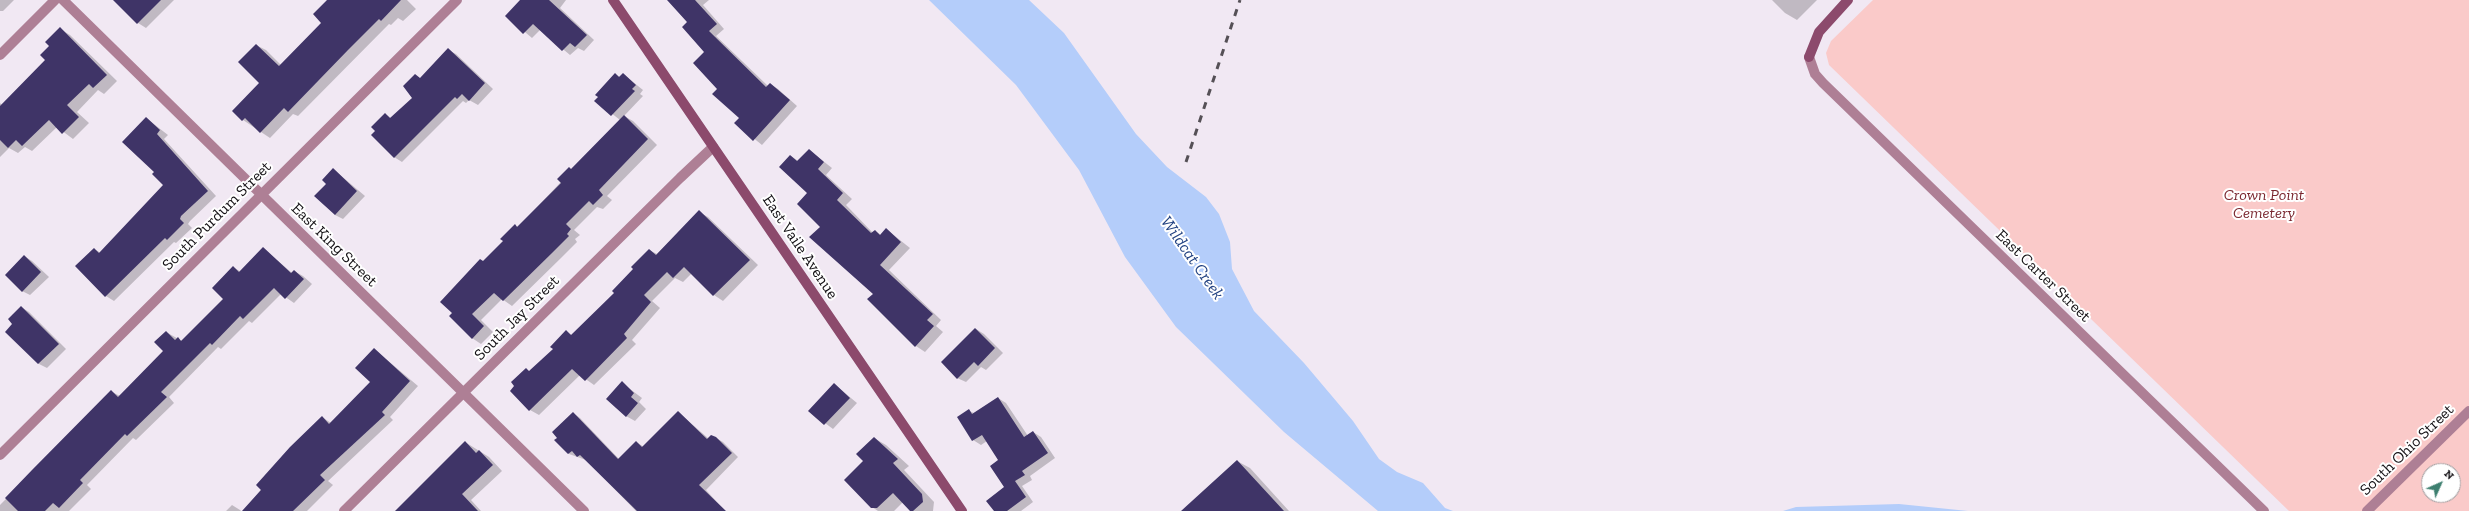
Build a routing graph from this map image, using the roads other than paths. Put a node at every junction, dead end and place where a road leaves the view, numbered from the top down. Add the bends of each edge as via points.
1 (55, 0) edge
2 (63, 0) edge
3 (457, 0) edge
4 (613, 0) edge
5 (1848, 0) edge
6 (0, 55) edge
7 (713, 147) junction
8 (261, 194) junction
9 (464, 393) junction
10 (2469, 411) edge
11 (0, 455) edge
12 (960, 510) edge
13 (344, 511) edge
14 (584, 511) edge
15 (2264, 511) edge
16 (2367, 511) edge

1 - 6 street
2 - 8 street, East King Street
3 - 8 street, South Purdum Street
4 - 7 street, East Vaile Avenue
5 - 15 street, East Carter Street via 1819,32 1809,57 1815,74 1822,83
7 - 9 street, South Jay Street
7 - 12 street, East Vaile Avenue
8 - 9 street, East King Street
8 - 11 street, South Purdum Street
9 - 13 street, South Jay Street
9 - 14 street, East King Street
10 - 16 street, South Ohio Street

